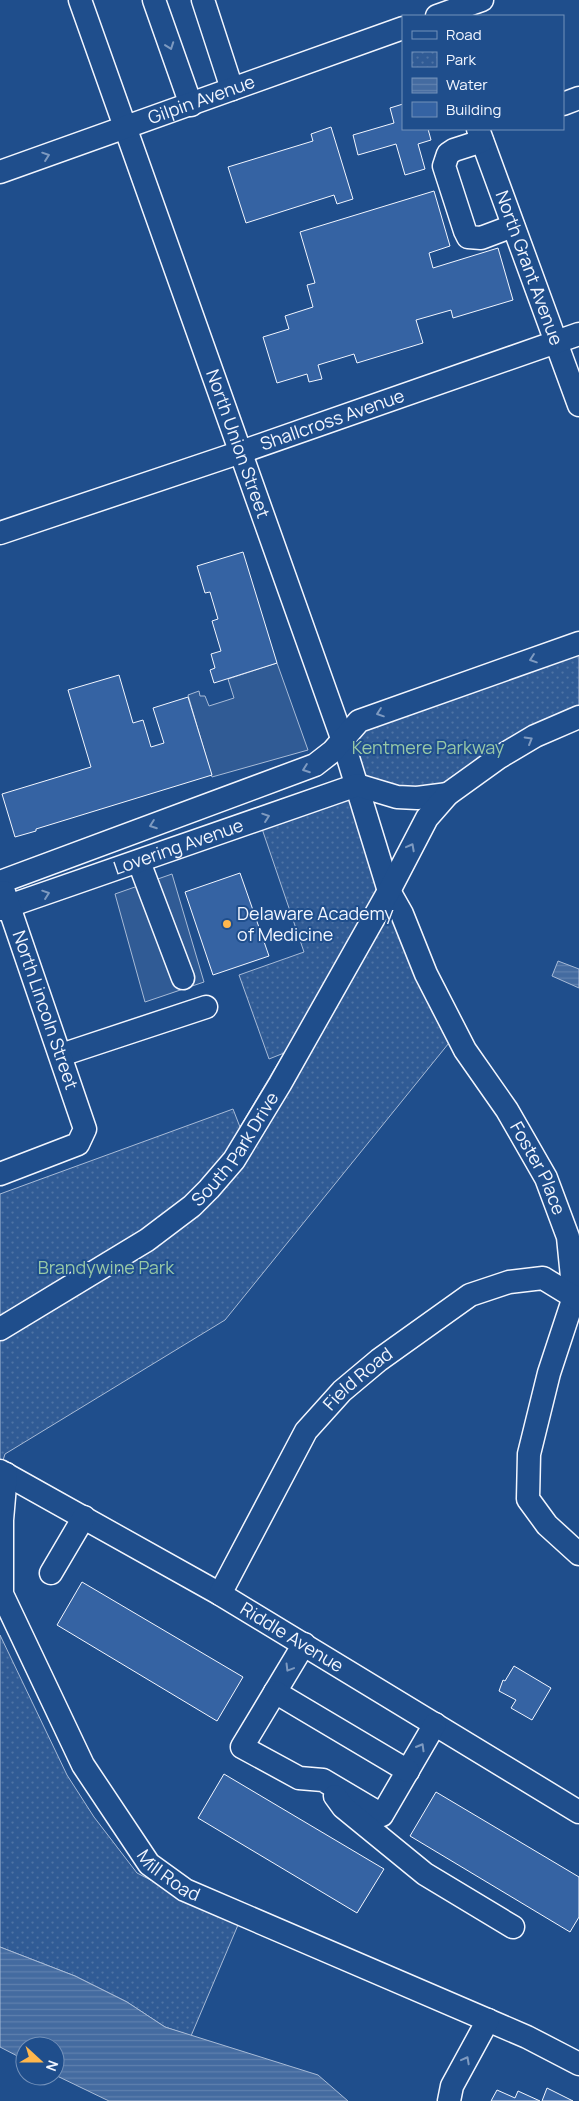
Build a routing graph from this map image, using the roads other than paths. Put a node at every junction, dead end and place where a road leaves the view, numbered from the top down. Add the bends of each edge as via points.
1 (80, 0) edge
2 (154, 0) edge
3 (202, 0) edge
4 (431, 0) edge
5 (482, 0) edge
6 (436, 15) edge
7 (439, 15) edge
8 (402, 28) edge
9 (232, 90) junction
10 (579, 98) edge
11 (564, 104) edge
12 (191, 105) junction
13 (126, 128) junction
14 (480, 135) edge
15 (0, 172) edge
16 (513, 226) junction
17 (579, 334) edge
18 (556, 342) junction
19 (579, 406) edge
20 (241, 452) junction
21 (0, 532) edge
22 (579, 643) edge
23 (579, 717) edge
24 (342, 738) junction
25 (356, 785) junction
26 (448, 794) junction
27 (139, 862) junction
28 (0, 882) edge
29 (389, 890) junction
30 (4, 908) edge
31 (183, 978) dead end
32 (206, 1007) dead end
33 (60, 1055) junction
34 (0, 1174) edge
35 (576, 1298) edge
36 (0, 1330) edge
37 (3, 1472) edge
38 (84, 1517) junction
39 (579, 1554) edge
40 (51, 1573) dead end
41 (220, 1594) junction
42 (304, 1644) junction
43 (274, 1692) junction
44 (434, 1724) junction
45 (408, 1771) junction
46 (323, 1780) junction
47 (579, 1812) edge
48 (512, 1927) dead end
49 (488, 2020) junction
50 (579, 2064) edge
51 (448, 2101) edge

1 - 13 street, North Union Street
2 -> 12 street
3 - 9 street
4 - 6 street
5 - 7 street
8 - 9 street, Gilpin Avenue
9 - 12 street, Gilpin Avenue
10 - 11 street
12 - 13 street, Gilpin Avenue
15 -> 13 street, Gilpin Avenue
13 - 20 street, North Union Street
14 - 16 street, North Grant Avenue
14 - 16 street via 448,154 444,166 465,231 468,237 481,238
16 - 18 street, North Grant Avenue
17 - 18 street, Shallcross Avenue
18 - 19 street, North Grant Avenue
18 - 20 street, Shallcross Avenue
20 - 21 street, Shallcross Avenue
20 - 24 street, North Union Street
22 -> 24 street via 368,717 359,721
26 -> 23 street via 498,758
24 - 25 street, North Union Street
24 -> 28 street, Lovering Avenue via 333,752 316,765
25 - 26 street via 407,798
27 -> 25 street, Lovering Avenue
25 - 29 street, North Union Street
29 -> 26 street via 427,818
30 -> 27 street, Lovering Avenue
27 - 31 street
28 - 30 street, North Lincoln Street
29 - 35 street, Foster Place via 426,974 466,1050 507,1110 546,1178 568,1237
29 - 36 street, South Park Drive via 280,1084 234,1160 209,1189 147,1240
30 - 33 street, North Lincoln Street
32 - 33 street
33 - 34 street, North Lincoln Street via 84,1122 82,1138 63,1152
35 - 39 street, Foster Place via 549,1373 529,1454 528,1498 547,1525
35 - 41 street, Field Road via 543,1278 509,1282 470,1295 379,1360 342,1391 306,1431
37 - 38 street, Riddle Avenue
37 - 49 street, Mill Road via 2,1594 83,1765 148,1864 185,1890
38 - 40 street
38 - 41 street, Riddle Avenue
41 - 42 street, Riddle Avenue
42 -> 43 street
42 - 44 street, Riddle Avenue
43 - 45 street
43 - 46 street via 242,1747 299,1778
45 -> 44 street
44 - 47 street, Riddle Avenue
45 - 46 street via 382,1815
46 - 48 street via 343,1807 425,1874
49 - 50 street, Mill Road via 527,2036
51 -> 49 street via 452,2086

